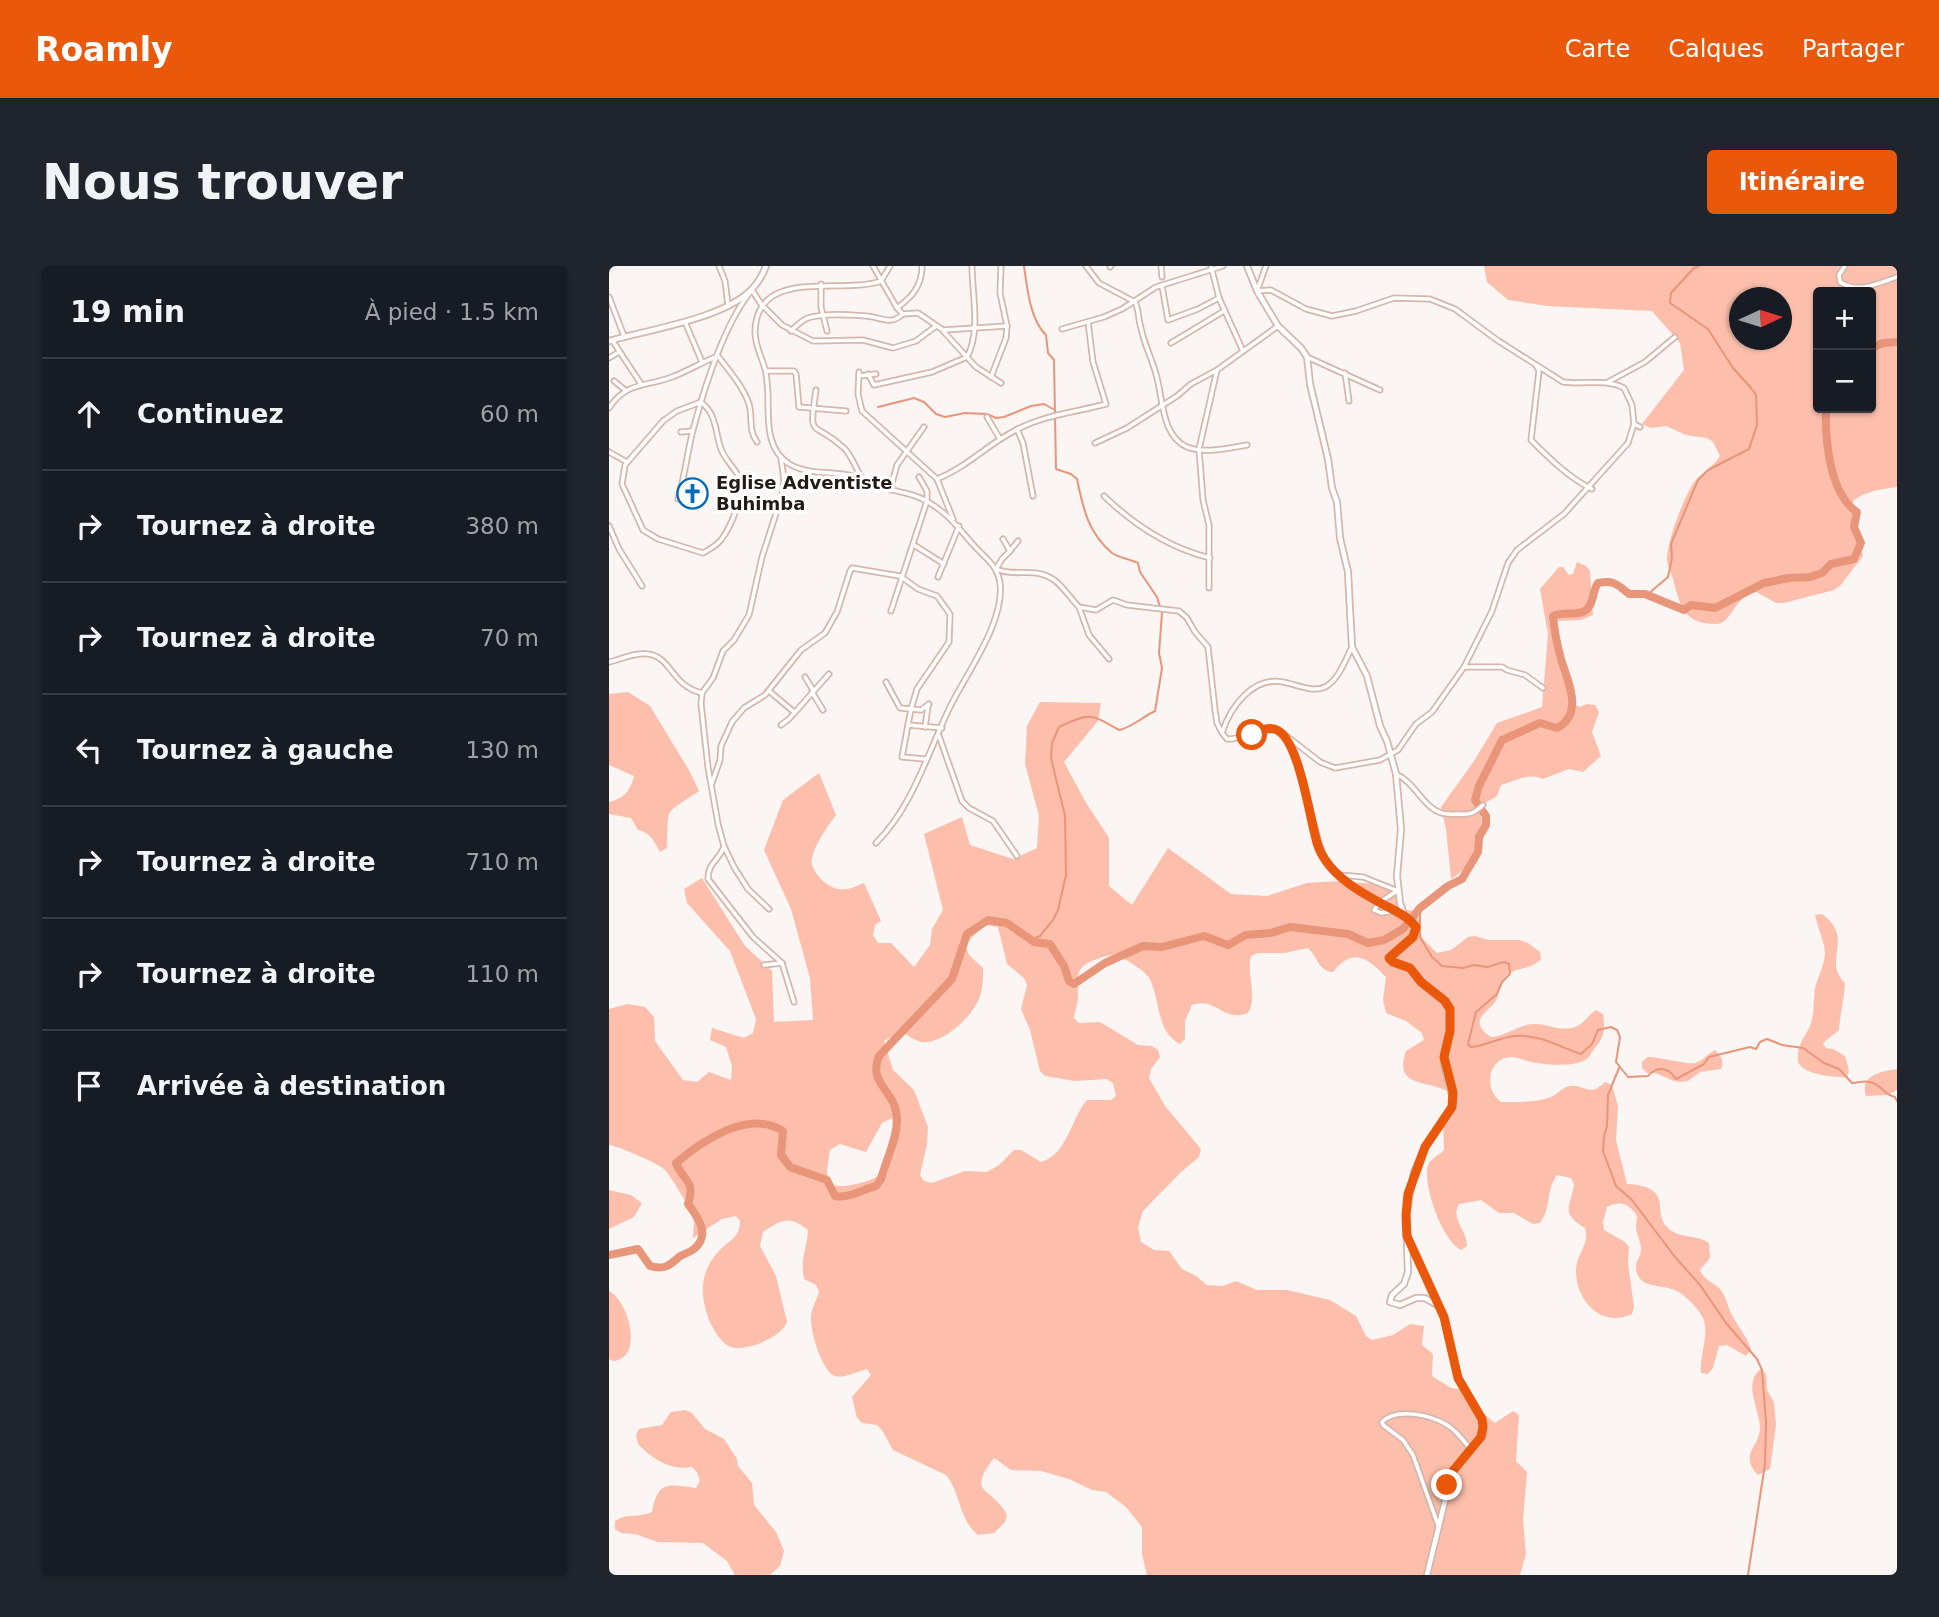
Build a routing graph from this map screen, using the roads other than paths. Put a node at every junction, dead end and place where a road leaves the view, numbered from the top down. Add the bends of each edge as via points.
1 (719, 266) edge
2 (760, 266) edge
3 (767, 266) edge
4 (873, 266) edge
5 (890, 266) edge
6 (922, 266) edge
7 (972, 266) edge
8 (1001, 266) edge
9 (1086, 266) edge
10 (1161, 266) edge
11 (1223, 266) edge
12 (1247, 266) edge
13 (1266, 266) edge
14 (1845, 266) edge
15 (1212, 268) edge
16 (763, 273) junction
17 (1162, 277) dead end
18 (1897, 277) edge
19 (881, 281) junction
20 (821, 284) junction
21 (1162, 286) junction
22 (752, 290) junction
23 (1257, 290) junction
24 (609, 297) edge
25 (1219, 298) junction
26 (1135, 302) junction
27 (761, 304) junction
28 (728, 305) junction
29 (897, 309) junction
30 (1224, 311) junction
31 (903, 314) junction
32 (823, 315) junction
33 (685, 321) junction
34 (1088, 322) junction
35 (936, 326) junction
36 (1007, 326) junction
37 (1278, 326) junction
38 (974, 328) junction
39 (1062, 329) dead end
40 (943, 330) junction
41 (792, 331) junction
42 (827, 331) dead end
43 (624, 336) junction
44 (1675, 337) dead end
45 (611, 340) edge
46 (1171, 343) dead end
47 (1243, 351) junction
48 (619, 352) junction
49 (718, 356) junction
50 (967, 357) junction
51 (609, 358) edge
52 (1307, 358) junction
53 (702, 362) junction
54 (1535, 363) junction
55 (1217, 370) junction
56 (766, 371) junction
57 (1345, 373) junction
58 (868, 374) junction
59 (876, 374) dead end
60 (991, 377) junction
61 (614, 381) dead end
62 (1608, 382) junction
63 (1001, 383) dead end
64 (641, 384) junction
65 (625, 390) junction
66 (816, 390) dead end
67 (1381, 390) dead end
68 (1349, 401) dead end
69 (701, 402) junction
70 (1162, 405) junction
71 (609, 408) edge
72 (812, 409) junction
73 (846, 411) dead end
74 (987, 417) dead end
75 (1634, 424) junction
76 (925, 427) dead end
77 (1640, 427) dead end
78 (1017, 429) junction
79 (692, 431) junction
80 (681, 432) dead end
81 (1000, 439) junction
82 (757, 442) dead end
83 (1095, 443) dead end
84 (1247, 445) dead end
85 (1199, 449) junction
86 (906, 451) junction
87 (609, 452) edge
88 (780, 456) junction
89 (627, 462) junction
90 (919, 477) dead end
91 (937, 479) junction
92 (863, 480) junction
93 (1590, 488) junction
94 (890, 489) junction
95 (1033, 496) dead end
96 (1104, 496) dead end
97 (678, 499) dead end
98 (927, 501) junction
99 (954, 520) junction
100 (609, 526) edge
101 (959, 526) junction
102 (1003, 539) dead end
103 (1018, 541) dead end
104 (914, 545) junction
105 (1010, 551) junction
106 (1210, 558) junction
107 (944, 564) junction
108 (996, 569) junction
109 (938, 577) dead end
110 (902, 578) junction
111 (642, 586) dead end
112 (1209, 588) dead end
113 (1079, 607) junction
114 (891, 611) dead end
115 (1352, 647) junction
116 (1109, 659) dead end
117 (609, 662) edge
118 (1464, 667) junction
119 (829, 674) dead end
120 (805, 677) dead end
121 (886, 682) dead end
122 (1543, 688) dead end
123 (769, 691) junction
124 (813, 691) junction
125 (702, 693) junction
126 (911, 709) junction
127 (823, 710) dead end
128 (794, 713) junction
129 (781, 725) dead end
130 (908, 725) junction
131 (925, 727) junction
132 (942, 728) junction
133 (1280, 731) junction
134 (1222, 733) junction
135 (939, 736) junction
136 (1391, 755) junction
137 (926, 759) junction
138 (1396, 774) junction
139 (712, 783) junction
140 (1483, 805) dead end
141 (876, 843) dead end
142 (724, 846) junction
143 (1017, 856) dead end
144 (1336, 875) junction
145 (1398, 891) junction
146 (1380, 902) junction
147 (769, 909) dead end
148 (1396, 911) junction
149 (1406, 916) junction
150 (782, 963) junction
151 (764, 965) dead end
152 (794, 1002) dead end
153 (1407, 1236) junction
154 (1439, 1306) junction
155 (1471, 1450) junction
156 (1439, 1527) junction
157 (1427, 1575) edge

1 - 28 street
2 - 16 street
3 - 16 street
4 - 19 street
5 - 19 street
6 - 29 street via 918,289
7 - 38 street
8 - 36 street via 1000,293
9 - 26 street via 1099,283
10 - 17 street
11 - 15 street
12 - 23 street
13 - 23 street
14 - 18 street via 1839,275 1845,286 1862,287
15 - 21 street
15 - 25 street
16 - 22 street
19 - 20 street
19 - 29 street
20 - 27 street via 786,290
20 - 32 street
21 - 25 street via 1168,320
21 - 26 street
22 - 27 street
22 - 28 street
22 - 49 street via 739,306
23 - 37 street
23 - 54 street via 1271,290 1305,309 1332,316 1394,298 1430,299 1455,309
24 - 43 street
25 - 30 street
26 - 34 street
26 - 70 street
27 - 41 street
27 - 56 street via 756,343
28 - 33 street
29 - 31 street
30 - 46 street
30 - 47 street
31 - 32 street via 888,321
31 - 35 street via 918,313
32 - 41 street via 806,318
32 - 42 street
33 - 43 street
33 - 53 street
34 - 39 street
34 - 78 street via 1093,362 1107,404
35 - 40 street
35 - 41 street via 916,341 893,348 863,340 813,341
36 - 38 street
36 - 60 street via 1005,346
37 - 47 street
37 - 52 street
38 - 40 street
38 - 50 street
40 - 50 street
43 - 45 street
44 - 62 street via 1645,362
45 - 48 street
47 - 55 street
48 - 51 street
48 - 64 street
49 - 53 street
49 - 69 street
49 - 82 street via 750,406 750,428
50 - 58 street via 932,372 874,385
50 - 60 street
52 - 57 street
52 - 115 street via 1348,572
53 - 64 street via 665,380
54 - 62 street via 1563,382
54 - 93 street via 1531,440
55 - 70 street
55 - 85 street
56 - 72 street via 794,371 797,405
56 - 88 street via 768,431
57 - 67 street
57 - 68 street
58 - 59 street
58 - 86 street via 859,374 862,411
60 - 63 street
61 - 65 street
62 - 75 street via 1624,388 1630,397
64 - 65 street
65 - 71 street
66 - 72 street
69 - 79 street
69 - 89 street via 670,416
69 - 89 street via 709,408 720,449 740,479 736,509 713,548 694,551 643,530 622,484
70 - 83 street
70 - 85 street via 1179,441
72 - 73 street
72 - 92 street via 815,429 844,449
74 - 81 street
75 - 77 street
75 - 93 street via 1628,443
76 - 86 street
78 - 81 street
78 - 95 street
79 - 80 street
79 - 97 street
81 - 91 street via 955,472
84 - 85 street
85 - 106 street
86 - 91 street
86 - 94 street
87 - 89 street
88 - 92 street via 800,469
88 - 125 street via 782,495 749,615 723,651
90 - 98 street
91 - 99 street
92 - 94 street
93 - 118 street via 1561,521 1523,545 1508,563 1489,618
94 - 98 street
96 - 106 street via 1165,540
98 - 99 street
98 - 104 street
99 - 101 street
100 - 111 street
101 - 107 street
101 - 108 street
102 - 105 street
103 - 105 street
104 - 107 street
104 - 110 street
105 - 108 street
106 - 112 street
107 - 109 street
108 - 113 street via 1011,574 1040,573 1066,589
108 - 132 street via 998,610
110 - 114 street
110 - 123 street via 852,568 834,619 819,638 801,650
110 - 126 street via 937,596 950,614 949,642 917,689
113 - 116 street via 1089,635
113 - 134 street via 1096,610 1113,600 1179,611 1187,618 1208,647
115 - 134 street via 1324,688 1281,681 1260,683 1242,698
115 - 136 street via 1367,676
117 - 125 street via 648,654 668,666 683,686
118 - 122 street via 1502,667
118 - 136 street via 1432,712
119 - 124 street
120 - 124 street
121 - 126 street via 898,707
123 - 128 street
123 - 139 street via 732,722
124 - 127 street
124 - 128 street
125 - 139 street
126 - 130 street
126 - 131 street via 929,705
128 - 129 street
130 - 131 street
130 - 137 street via 902,757
131 - 132 street
132 - 135 street
133 - 134 street via 1267,728 1234,740
133 - 136 street via 1335,768
133 - 144 street via 1302,778 1319,847
135 - 137 street
135 - 143 street via 962,801 993,821
136 - 138 street
137 - 141 street via 903,808
138 - 140 street via 1438,812 1468,816
138 - 145 street via 1401,829
139 - 142 street
142 - 147 street via 748,889
142 - 150 street via 708,869 708,879 753,937
144 - 145 street via 1363,877
144 - 146 street
145 - 146 street
145 - 149 street
146 - 148 street
146 - 148 street via 1375,912
148 - 149 street
149 - 153 street via 1416,927 1413,937 1389,958 1410,968 1450,1009 1444,1057 1453,1099 1414,1172
150 - 151 street
150 - 152 street
153 - 154 street
153 - 154 street via 1408,1272 1390,1302 1400,1305 1416,1298
154 - 155 street via 1458,1378 1482,1419 1481,1437
155 - 156 street via 1452,1472
155 - 156 street via 1448,1426 1435,1420 1407,1415 1382,1422 1413,1455
156 - 157 street

